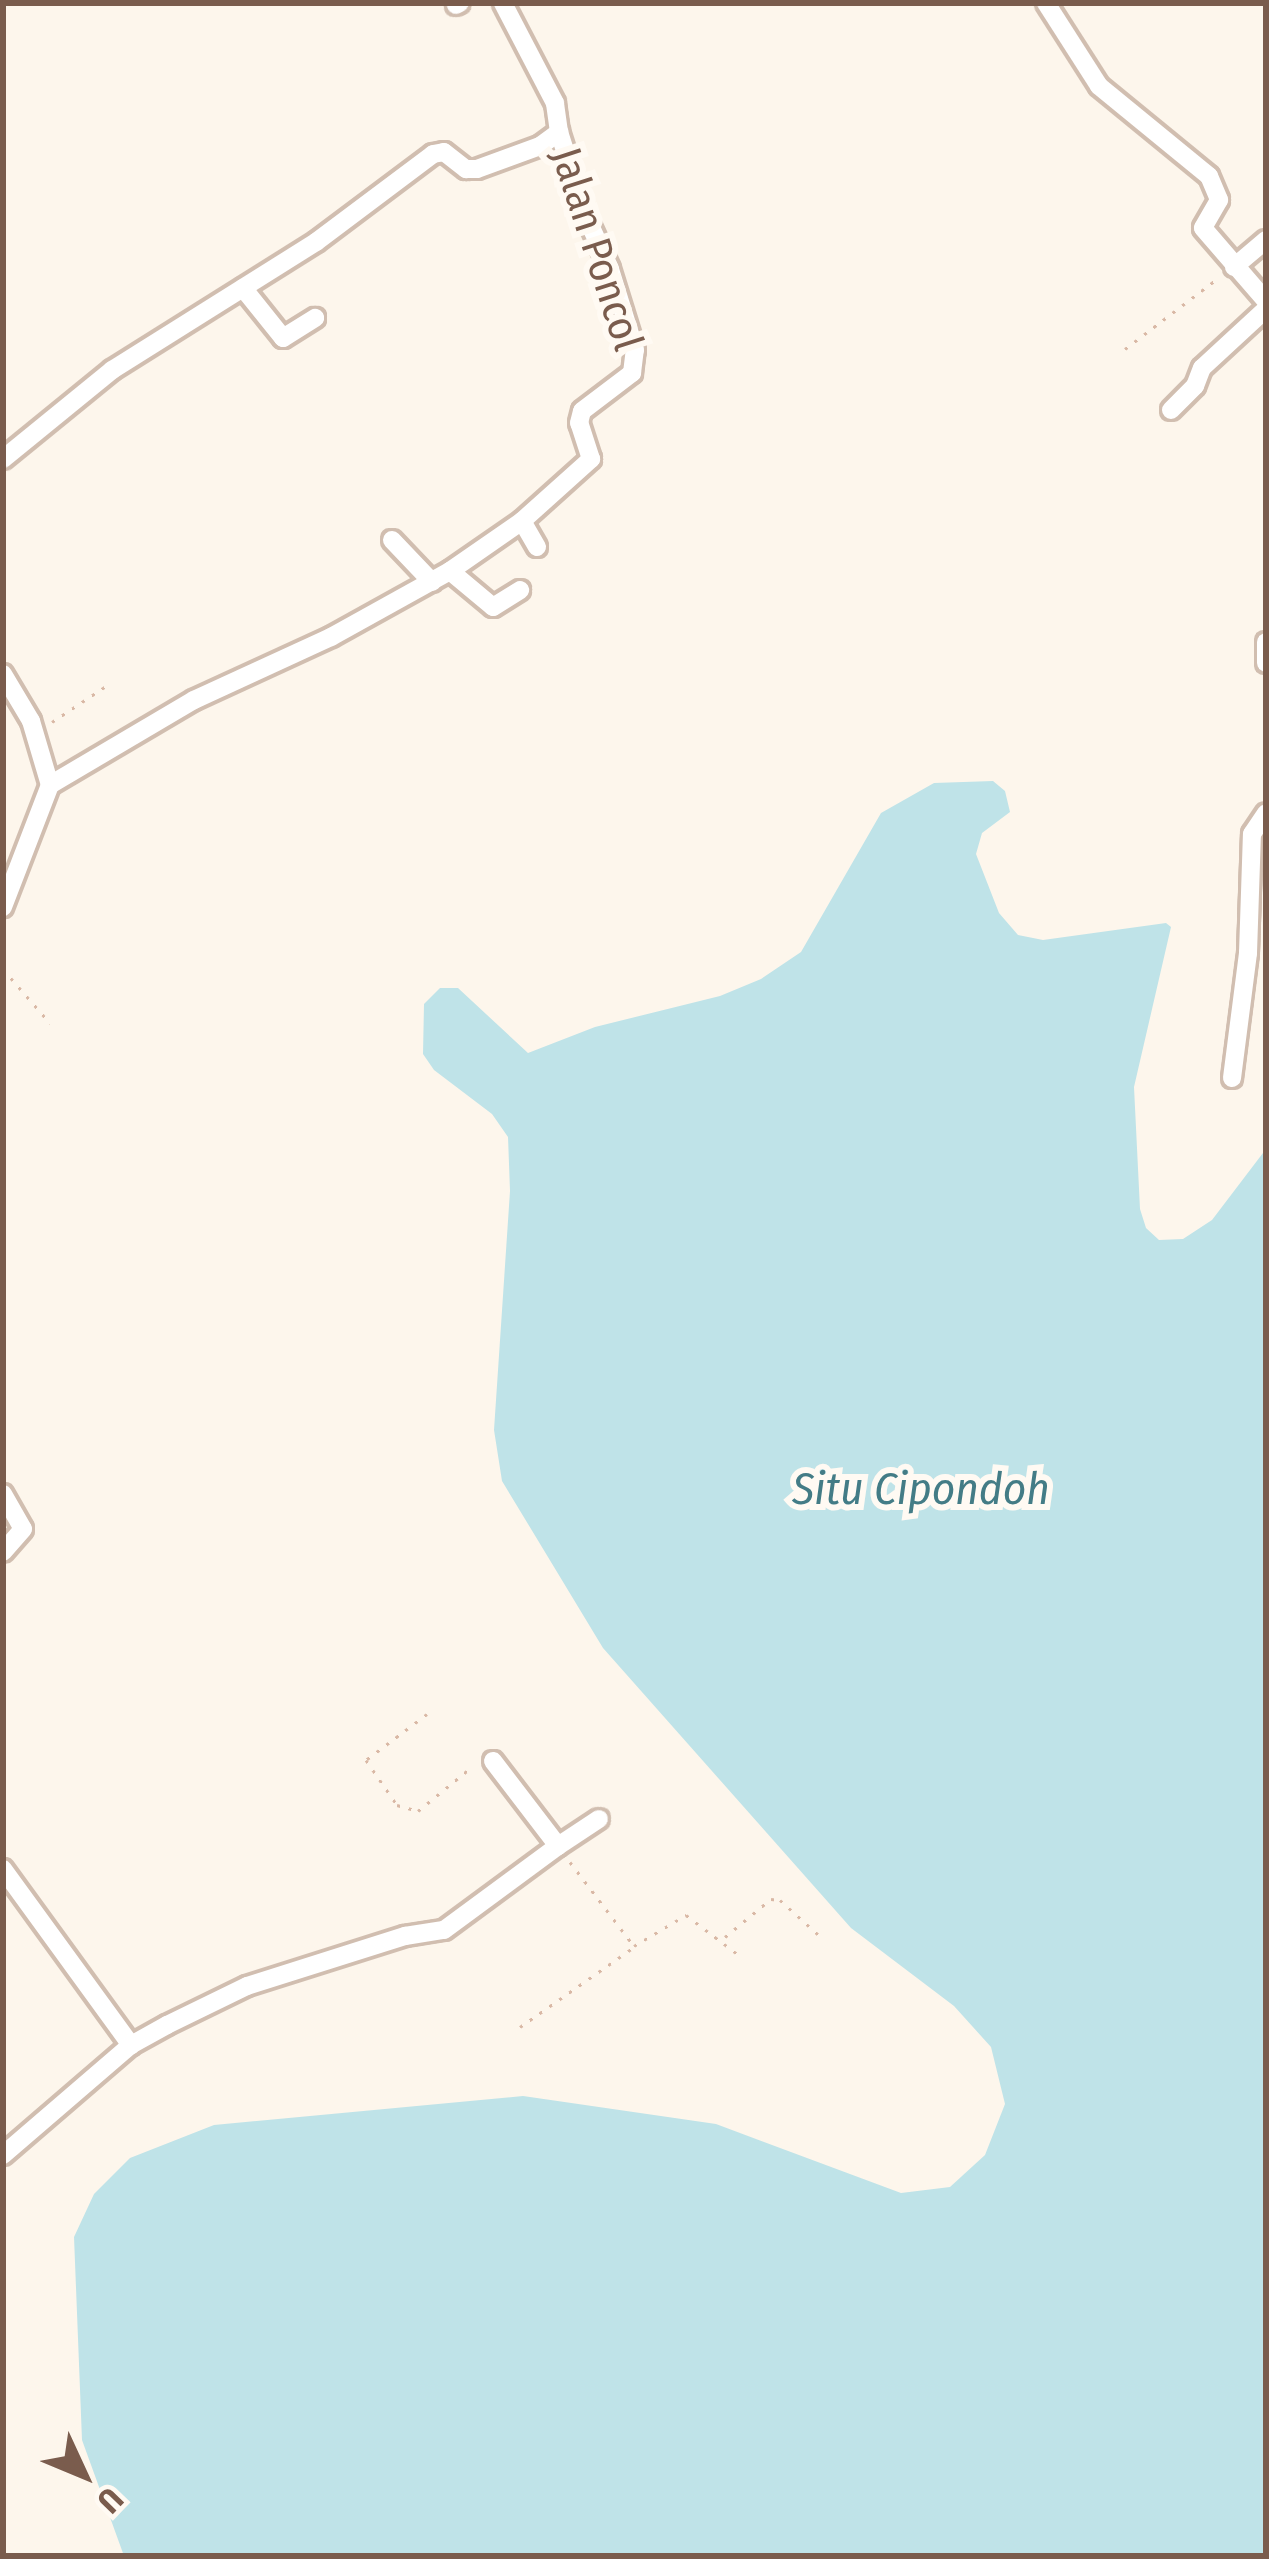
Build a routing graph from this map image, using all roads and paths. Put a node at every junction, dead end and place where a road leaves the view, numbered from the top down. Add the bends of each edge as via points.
1 (503, 3) edge
2 (1046, 3) edge
3 (559, 132) junction
4 (1266, 240) edge
5 (1234, 267) junction
6 (243, 288) junction
7 (1266, 305) edge
8 (315, 318) dead end
9 (1125, 349) dead end
10 (1171, 410) dead end
11 (3, 459) edge
12 (522, 521) junction
13 (392, 540) dead end
14 (537, 548) dead end
15 (441, 577) junction
16 (520, 590) dead end
17 (1266, 642) edge
18 (1266, 663) edge
19 (3, 674) edge
20 (106, 686) dead end
21 (36, 733) junction
22 (50, 785) junction
23 (1266, 813) edge
24 (3, 908) edge
25 (3, 969) edge
26 (50, 1023) dead end
27 (1232, 1078) dead end
28 (3, 1494) edge
29 (3, 1552) edge
30 (427, 1714) dead end
31 (493, 1761) joint
32 (599, 1819) dead end
33 (558, 1846) junction
34 (3, 1869) edge
35 (724, 1939) junction
36 (823, 1939) dead end
37 (634, 1946) junction
38 (740, 1955) dead end
39 (520, 2027) dead end
40 (131, 2045) junction
41 (3, 2155) edge

1 - 3 street, Jalan Poncol via 547,82
2 - 5 street via 1099,86 1209,176 1219,200 1203,228
3 - 6 street via 477,169 433,154
3 - 12 street, Jalan Poncol via 637,363 582,411 586,467
4 - 5 street
5 - 7 street
5 - 9 path
6 - 8 street via 283,338
6 - 11 street via 112,370
7 - 10 street
12 - 14 street
12 - 15 street
13 - 15 street
15 - 16 street via 493,607
15 - 22 street via 194,700
17 - 18 street
19 - 21 street
20 - 21 path
21 - 22 street
22 - 24 street
23 - 27 street via 1252,834
25 - 26 path
28 - 29 street via 23,1529
30 - 31 path via 365,1760 406,1810 418,1811 477,1763
31 - 33 street
32 - 33 street
33 - 37 path
33 - 40 street via 444,1930 247,1986
34 - 40 street
35 - 36 path via 771,1899
35 - 37 path via 686,1916
35 - 38 path
37 - 39 path
40 - 41 street

